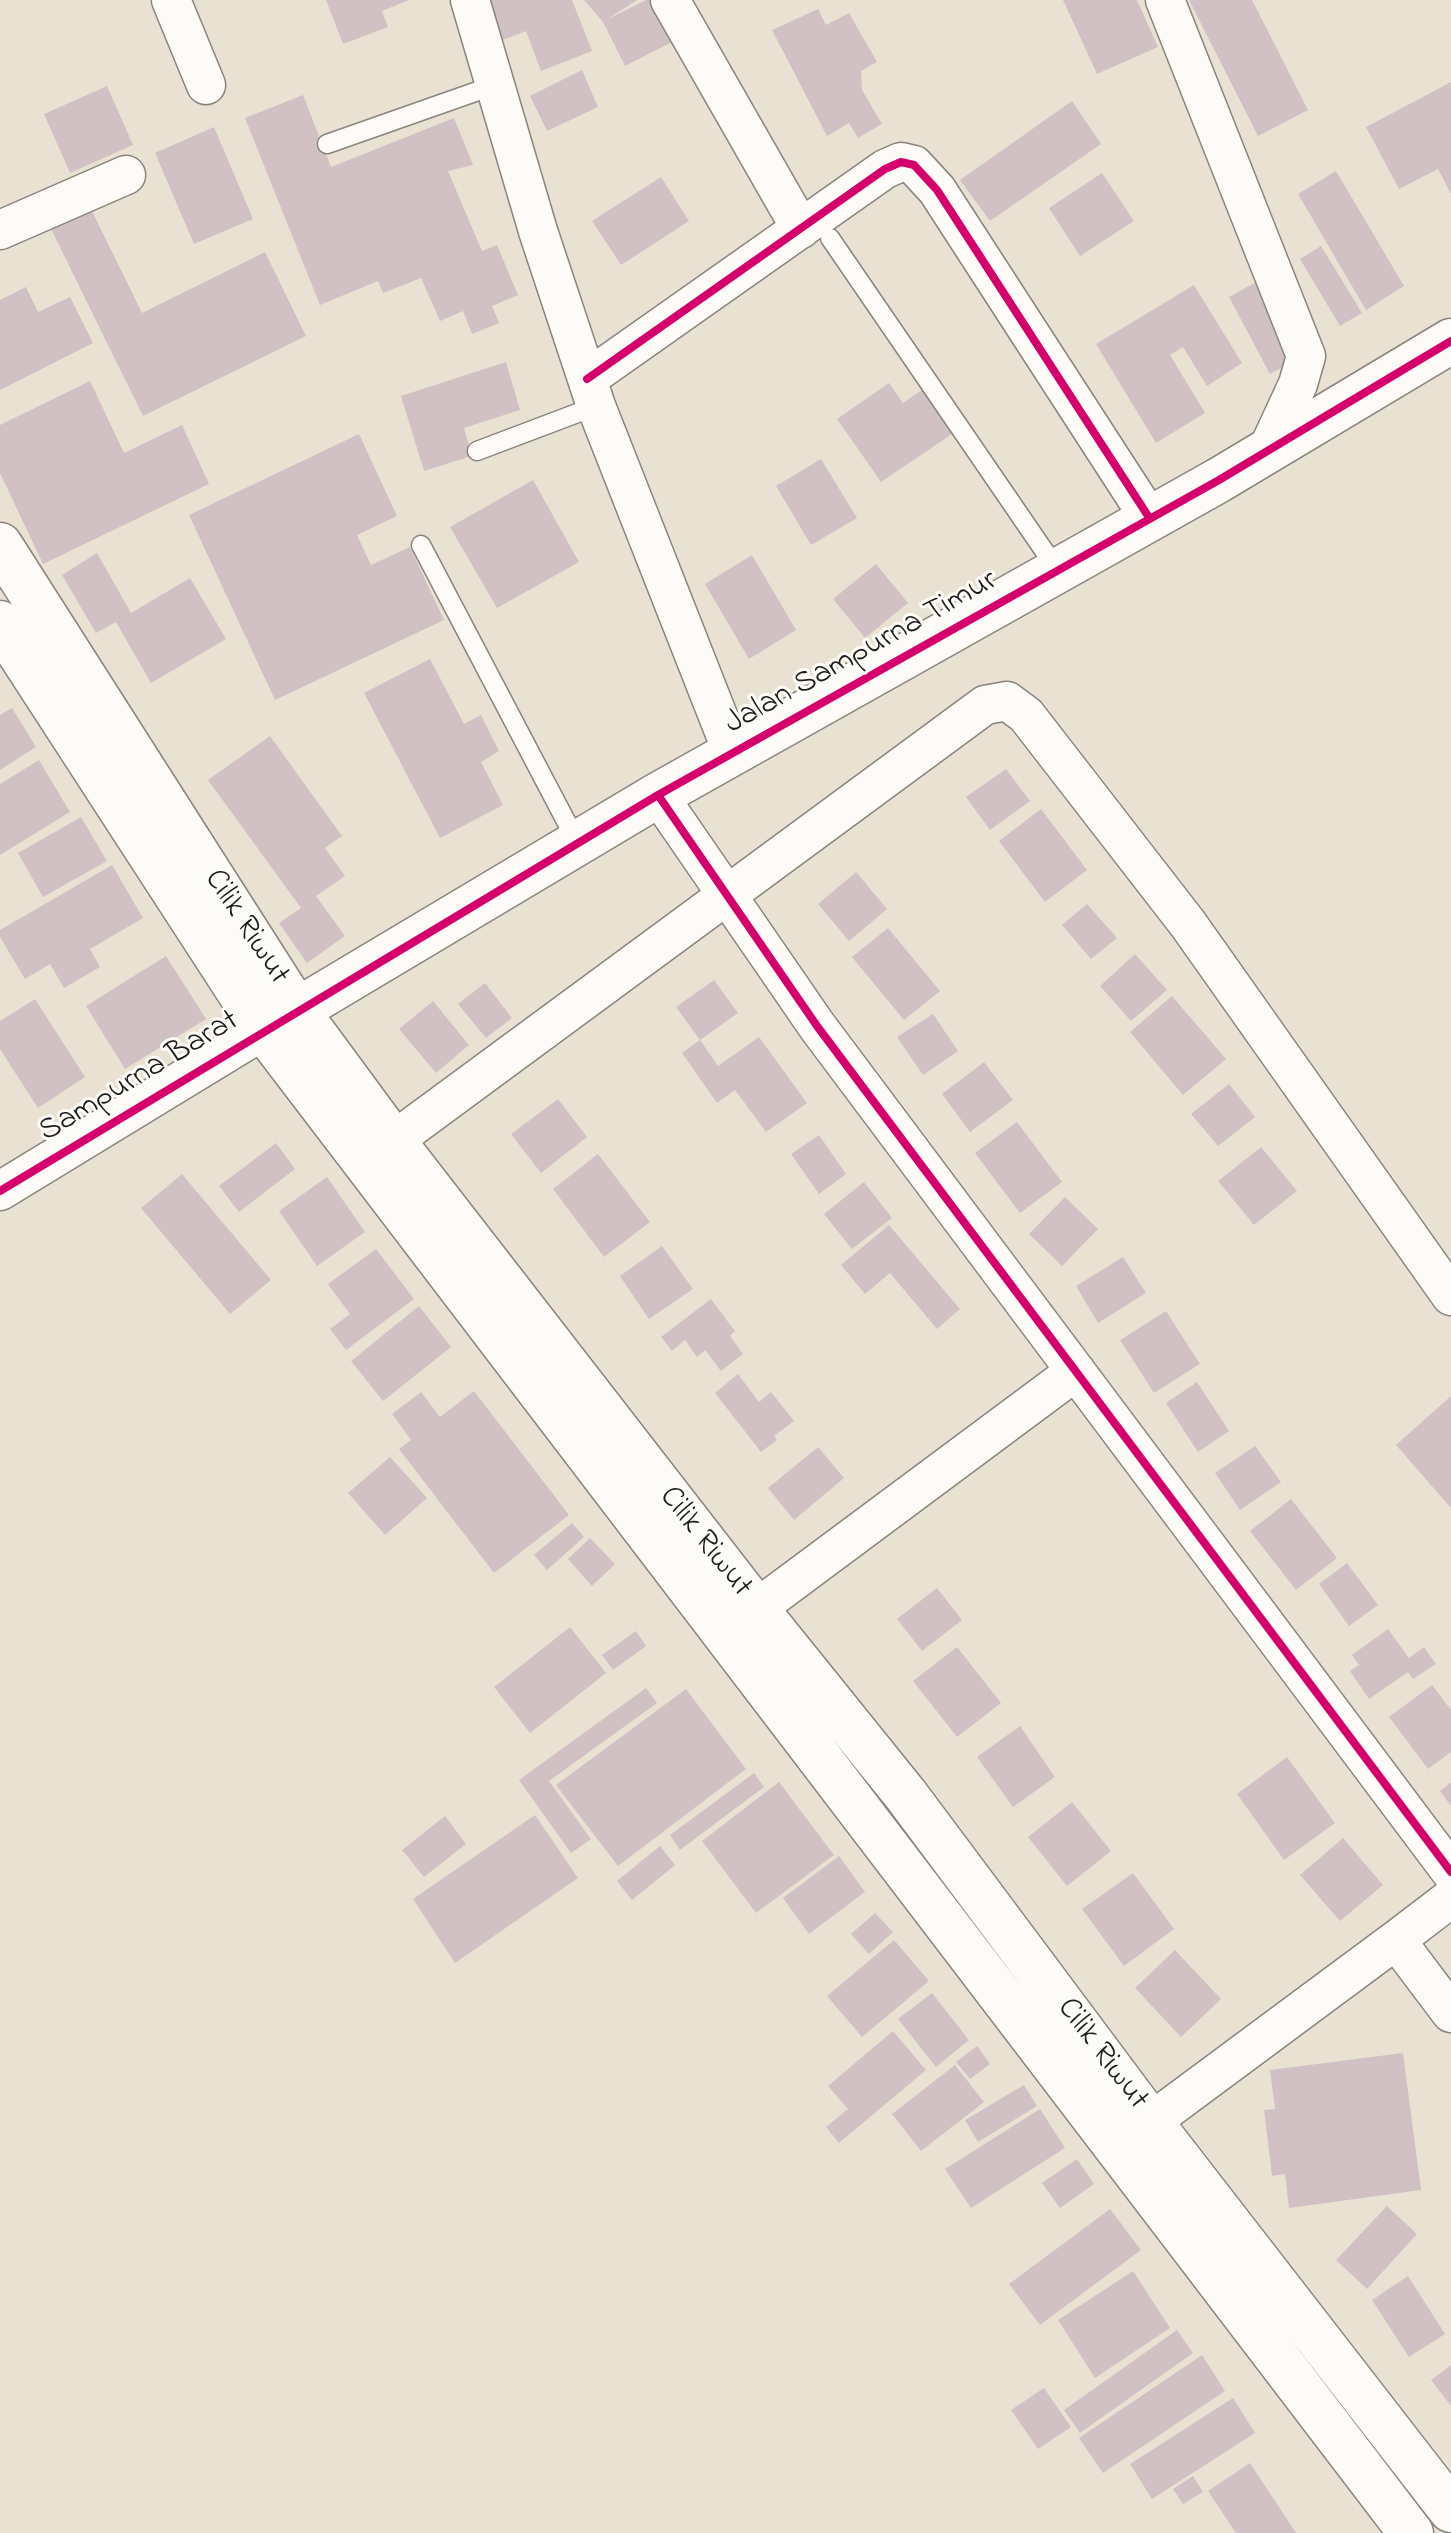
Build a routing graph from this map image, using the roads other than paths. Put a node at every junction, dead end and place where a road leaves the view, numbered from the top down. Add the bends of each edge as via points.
1 (171, 0) edge
2 (470, 0) edge
3 (670, 0) edge
4 (1165, 0) edge
5 (206, 85) dead end
6 (495, 85) junction
7 (327, 144) dead end
8 (126, 175) dead end
9 (0, 230) edge
10 (816, 233) junction
11 (1451, 341) edge
12 (591, 392) junction
13 (477, 451) dead end
14 (1267, 451) junction
15 (1150, 519) junction
16 (0, 545) edge
17 (421, 545) dead end
18 (1058, 571) junction
19 (0, 623) edge
20 (733, 754) junction
21 (658, 795) junction
22 (578, 844) junction
23 (727, 895) junction
24 (281, 1021) junction
25 (393, 1141) junction
26 (0, 1191) edge
27 (1451, 1296) edge
28 (1076, 1371) junction
29 (635, 1485) junction
30 (756, 1609) junction
31 (1451, 1872) edge
32 (1451, 1898) edge
33 (1396, 1940) junction
34 (1451, 2013) edge
35 (1134, 2135) junction
36 (1451, 2510) edge
37 (1411, 2533) edge

1 - 5 street
2 - 6 street
3 - 10 street
4 - 14 street via 1306,356
6 - 7 lane
6 - 12 street
8 - 9 street
10 - 12 street
10 - 15 street via 885,169 901,162 914,165 937,190
10 - 18 lane
11 - 14 main road, Jalan Sampurna Timur
12 - 13 lane
12 - 20 street
14 - 15 main road, Jalan Sampurna Timur
15 - 18 main road, Jalan Sampurna Timur
16 - 24 main road, Cilik Riwut
17 - 22 lane
18 - 20 main road, Jalan Sampurna Timur
19 - 24 main road, Cilik Riwut
20 - 21 main road, Jalan Sampurna Timur
21 - 22 main road, Jalan Sampurna Timur
21 - 23 street
22 - 24 main road, Jalan Sampurna Timur
23 - 25 street
23 - 27 street via 985,705 1007,701 1026,715 1188,924
23 - 28 street via 817,1026
24 - 25 main road, Cilik Riwut
24 - 26 street, Sampurna Barat
24 - 29 main road, Cilik Riwut
25 - 29 main road, Cilik Riwut
28 - 30 street
28 - 31 street
29 - 30 main road, Cilik Riwut
29 - 35 main road, Cilik Riwut
30 - 35 main road, Cilik Riwut via 906,1795
32 - 33 street
33 - 34 street
33 - 35 street
35 - 36 main road, Cilik Riwut
35 - 37 main road, Cilik Riwut

